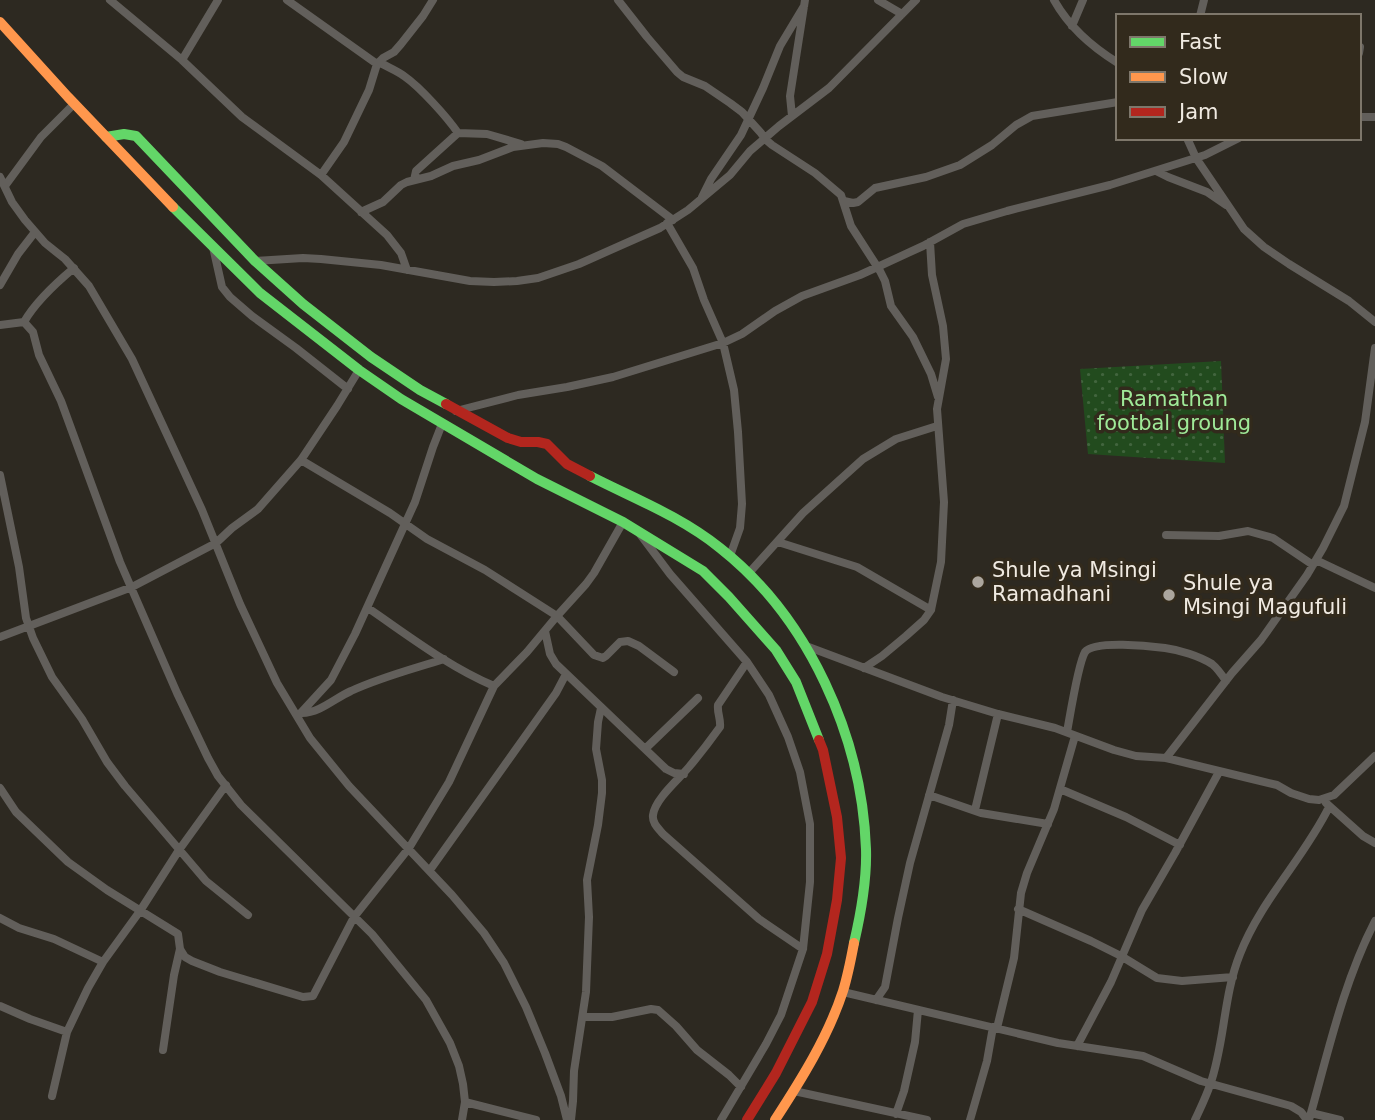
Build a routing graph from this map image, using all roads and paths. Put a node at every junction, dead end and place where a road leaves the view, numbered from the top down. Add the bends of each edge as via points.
1 (110, 0) edge
2 (218, 0) edge
3 (287, 0) edge
4 (433, 0) edge
5 (618, 0) edge
6 (878, 0) edge
7 (916, 0) edge
8 (1054, 0) edge
9 (1083, 0) edge
10 (805, 3) edge
11 (902, 14) junction
12 (1, 23) edge
13 (1072, 26) junction
14 (182, 60) junction
15 (1116, 62) edge
16 (378, 63) junction
17 (1116, 102) edge
18 (74, 104) junction
19 (792, 116) junction
20 (748, 118) junction
21 (458, 134) junction
22 (106, 137) junction
23 (765, 139) junction
24 (1188, 140) edge
25 (1235, 140) edge
26 (523, 145) junction
27 (1196, 158) junction
28 (1156, 171) junction
29 (321, 174) junction
30 (0, 177) edge
31 (414, 180) junction
32 (5, 186) junction
33 (701, 199) junction
34 (844, 201) junction
35 (1228, 207) junction
36 (361, 212) junction
37 (670, 222) junction
38 (35, 232) junction
39 (930, 242) junction
40 (212, 246) junction
41 (255, 261) junction
42 (877, 266) junction
43 (74, 268) junction
44 (407, 270) junction
45 (0, 285) edge
46 (24, 322) junction
47 (1375, 322) edge
48 (0, 325) edge
49 (723, 343) junction
50 (1375, 348) edge
51 (359, 370) junction
52 (348, 389) junction
53 (938, 397) junction
54 (1371, 410) edge
55 (456, 411) junction
56 (442, 424) junction
57 (937, 426) junction
58 (302, 460) junction
59 (0, 475) edge
60 (623, 522) junction
61 (405, 523) junction
62 (640, 533) junction
63 (1166, 536) dead end
64 (778, 542) junction
65 (216, 543) junction
66 (730, 556) junction
67 (1315, 563) junction
68 (749, 573) junction
69 (132, 587) junction
70 (1375, 588) edge
71 (368, 608) junction
72 (931, 610) junction
73 (557, 615) junction
74 (28, 627) junction
75 (545, 631) junction
76 (0, 637) edge
77 (806, 646) junction
78 (444, 659) junction
79 (747, 662) junction
80 (864, 668) junction
81 (674, 671) dead end
82 (566, 674) junction
83 (1226, 681) junction
84 (495, 686) junction
85 (698, 698) dead end
86 (953, 700) junction
87 (601, 708) junction
88 (998, 714) junction
89 (300, 715) junction
90 (1071, 734) junction
91 (645, 749) junction
92 (1375, 756) edge
93 (1166, 758) junction
94 (1371, 764) edge
95 (666, 769) junction
96 (1219, 772) junction
97 (684, 774) junction
98 (226, 785) junction
99 (0, 788) edge
100 (1060, 789) junction
101 (668, 791) junction
102 (929, 796) junction
103 (1321, 800) junction
104 (1329, 807) junction
105 (975, 810) junction
106 (1048, 824) junction
107 (1375, 843) edge
108 (1180, 845) junction
109 (409, 848) junction
110 (180, 850) junction
111 (430, 870) junction
112 (1018, 909) junction
113 (140, 911) junction
114 (247, 915) dead end
115 (354, 917) junction
116 (0, 918) edge
117 (1375, 921) edge
118 (180, 949) junction
119 (803, 949) junction
120 (1121, 956) junction
121 (103, 962) junction
122 (1233, 977) junction
123 (842, 992) junction
124 (876, 1000) junction
125 (0, 1006) edge
126 (918, 1010) junction
127 (583, 1017) junction
128 (995, 1028) junction
129 (67, 1032) junction
130 (1077, 1046) junction
131 (163, 1050) dead end
132 (1211, 1084) junction
133 (741, 1087) junction
134 (794, 1091) junction
135 (52, 1097) dead end
136 (465, 1102) junction
137 (876, 1110) junction
138 (896, 1114) junction
139 (1309, 1118) edge
140 (462, 1120) edge
141 (536, 1120) edge
142 (569, 1120) edge
143 (720, 1120) edge
144 (747, 1120) edge
145 (775, 1120) edge
146 (878, 1120) edge
147 (927, 1120) edge
148 (970, 1120) edge
149 (1195, 1120) edge
150 (1340, 1120) edge

1 - 14 street
2 - 14 street
3 - 16 street
4 - 16 street via 394,52
5 - 20 street via 677,72 712,90
6 - 11 street
7 - 11 street
8 - 13 street
9 - 13 street
10 - 19 street via 790,96
10 - 20 street
11 - 19 street via 830,88
12 - 18 main road
13 - 15 street
14 - 29 street via 242,117
16 - 21 street via 413,83
16 - 29 street via 348,135
17 - 34 street via 1032,116 960,165 875,188 858,202
18 - 22 main road
18 - 32 street via 41,137
19 - 23 street
20 - 23 street
20 - 33 street
21 - 26 street via 487,134
21 - 31 street via 416,171
22 - 40 main road
22 - 41 main road via 136,136
23 - 33 street
23 - 34 street via 821,178
24 - 27 street
25 - 27 street
26 - 31 street
26 - 37 street via 558,144 573,150 602,166
27 - 28 street
27 - 35 street
28 - 35 street via 1207,192
28 - 39 street via 972,221
29 - 36 street
30 - 32 street
31 - 36 street
32 - 38 street
33 - 37 street
34 - 42 street via 851,226
35 - 47 street via 1264,247
36 - 44 street via 397,247
37 - 44 street via 538,278 470,281
37 - 49 street
38 - 43 street
38 - 45 street
39 - 42 street
39 - 53 street via 946,359
40 - 51 main road via 260,293
40 - 52 street via 222,286 230,297
41 - 44 street via 303,258
41 - 55 main road via 371,357
42 - 49 street via 802,296
42 - 53 street via 891,306 913,337
43 - 46 street
43 - 65 street via 132,359
46 - 48 street
46 - 69 street via 33,332
49 - 55 street via 613,377
49 - 66 street via 734,390 742,504
50 - 54 street
51 - 52 street
51 - 56 main road
52 - 58 street
53 - 57 street
54 - 67 street via 1344,506
55 - 66 main road via 514,440 548,445 568,464 676,517
56 - 60 main road
56 - 61 street
57 - 64 street via 896,439 863,459
57 - 72 street via 944,514
58 - 61 street
58 - 65 street via 258,509
59 - 74 street
60 - 62 main road
60 - 73 street via 590,579
61 - 71 street
61 - 73 street
62 - 79 street
62 - 144 main road via 702,571 776,650 796,682 823,750 837,817 841,858 838,900 827,954 812,1002
63 - 67 street via 1248,531 1273,538
64 - 68 street
64 - 72 street via 857,567
65 - 69 street
65 - 89 street via 277,683
66 - 68 main road
67 - 70 street
67 - 83 street
68 - 77 main road
69 - 74 street
69 - 98 street via 191,724
71 - 78 street
71 - 89 street via 336,672
72 - 80 street
73 - 75 street
73 - 81 street via 594,655 603,658 620,642 628,641
74 - 76 street
74 - 110 street via 52,677 107,762
75 - 82 street via 552,658
75 - 84 street
77 - 80 street
77 - 123 main road via 842,729 863,817 865,884
78 - 84 street
78 - 89 street via 352,690
79 - 97 street via 718,705 720,727
79 - 119 street via 769,695 800,772 810,824
80 - 86 street
82 - 87 street
82 - 111 street
83 - 90 street via 1214,665 1176,650 1091,647 1081,663
83 - 93 street
84 - 109 street via 453,774
85 - 91 street
86 - 88 street
86 - 102 street
87 - 91 street
87 - 127 street via 596,749 602,793 587,880
88 - 90 street
88 - 105 street
89 - 109 street via 310,738 349,786
90 - 93 street via 1136,756
90 - 100 street
91 - 95 street
92 - 94 street
93 - 96 street
94 - 103 street via 1334,795
95 - 97 street
95 - 101 street
96 - 103 street
96 - 108 street
97 - 101 street
98 - 110 street
98 - 115 street
99 - 113 street via 16,812 68,862
100 - 106 street
100 - 108 street
101 - 119 street via 653,814 655,825 759,919
102 - 105 street
102 - 124 street via 885,987
103 - 104 street
104 - 107 street
104 - 122 street via 1248,933
105 - 106 street
106 - 112 street
108 - 120 street
109 - 111 street
109 - 115 street
110 - 113 street
110 - 114 street via 206,881
111 - 142 street via 504,963
112 - 120 street
112 - 128 street via 1014,958
113 - 118 street via 177,934
113 - 121 street
115 - 118 street via 310,997 199,965
115 - 136 street via 426,1000 459,1066
116 - 121 street
117 - 139 street via 1350,977
118 - 131 street
119 - 133 street via 781,1015
120 - 122 street via 1167,981
120 - 130 street
121 - 129 street
122 - 132 street
123 - 124 street
123 - 134 main road
124 - 126 street
125 - 129 street
126 - 128 street
126 - 138 street via 911,1063
127 - 133 street via 658,1010
127 - 142 street
128 - 130 street
128 - 148 street
129 - 135 street
130 - 132 street via 1143,1056
132 - 139 street via 1291,1106
132 - 149 street
133 - 143 street
134 - 137 street
134 - 145 main road
136 - 140 street
136 - 141 street
137 - 138 street
137 - 146 street
138 - 147 street
139 - 150 street

